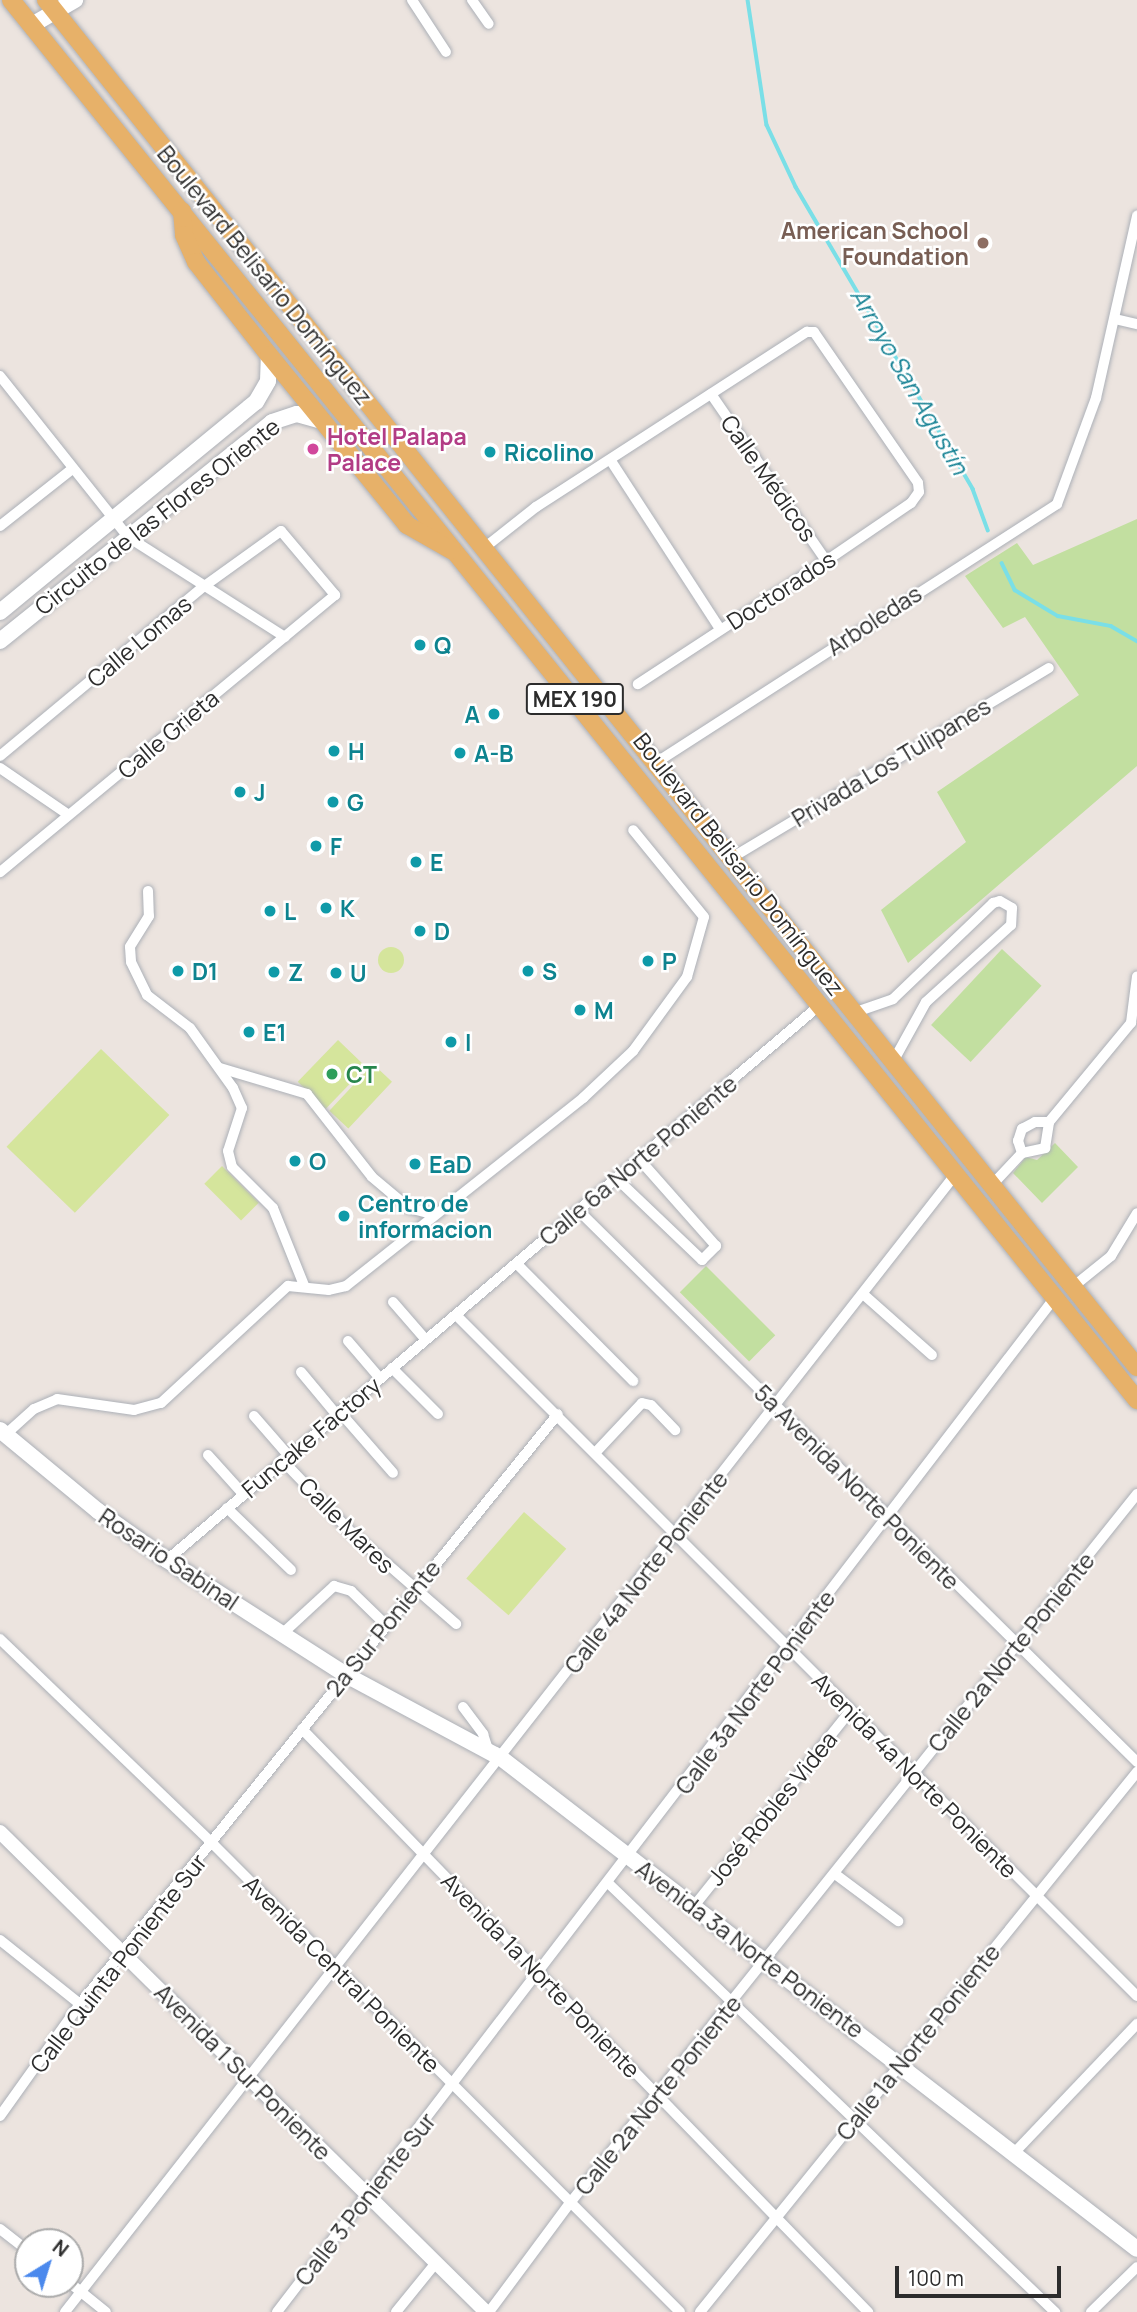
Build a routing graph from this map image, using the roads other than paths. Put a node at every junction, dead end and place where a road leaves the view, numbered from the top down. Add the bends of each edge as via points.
1 (11, 0) edge
2 (46, 0) edge
3 (75, 0) edge
4 (412, 0) edge
5 (472, 0) edge
6 (58, 14) junction
7 (489, 24) dead end
8 (32, 25) junction
9 (446, 52) dead end
10 (182, 211) junction
11 (1137, 216) edge
12 (1115, 319) junction
13 (1137, 324) edge
14 (268, 355) junction
15 (0, 376) edge
16 (711, 394) junction
17 (322, 421) junction
18 (611, 461) junction
19 (71, 470) junction
20 (2, 519) edge
21 (112, 521) junction
22 (128, 537) junction
23 (460, 555) junction
24 (489, 555) junction
25 (827, 561) junction
26 (477, 576) junction
27 (203, 587) junction
28 (335, 595) joint
29 (0, 613) edge
30 (14, 629) junction
31 (720, 629) junction
32 (285, 637) junction
33 (0, 641) edge
34 (1049, 668) dead end
35 (638, 684) dead end
36 (0, 756) edge
37 (657, 762) junction
38 (0, 768) edge
39 (69, 815) junction
40 (633, 830) dead end
41 (733, 857) junction
42 (0, 872) edge
43 (148, 891) dead end
44 (1137, 976) edge
45 (820, 1005) junction
46 (856, 1012) junction
47 (894, 1060) junction
48 (220, 1068) junction
49 (1049, 1122) junction
50 (1022, 1153) junction
51 (639, 1159) junction
52 (955, 1175) junction
53 (616, 1178) junction
54 (992, 1185) junction
55 (680, 1205) junction
56 (578, 1210) junction
57 (1137, 1213) edge
58 (432, 1214) junction
59 (663, 1223) junction
60 (517, 1264) junction
61 (304, 1285) junction
62 (1074, 1286) junction
63 (863, 1294) junction
64 (1056, 1296) junction
65 (393, 1302) dead end
66 (456, 1315) junction
67 (426, 1340) junction
68 (348, 1341) dead end
69 (932, 1355) dead end
70 (1137, 1365) edge
71 (392, 1368) junction
72 (301, 1372) dead end
73 (379, 1377) junction
74 (1119, 1377) junction
75 (633, 1381) dead end
76 (1137, 1399) edge
77 (775, 1405) junction
78 (338, 1413) junction
79 (558, 1414) junction
80 (438, 1415) dead end
81 (254, 1416) dead end
82 (675, 1430) dead end
83 (3, 1433) edge
84 (596, 1452) junction
85 (208, 1455) dead end
86 (285, 1458) junction
87 (393, 1473) dead end
88 (243, 1494) junction
89 (1137, 1494) edge
90 (227, 1508) junction
91 (888, 1520) junction
92 (676, 1534) junction
93 (167, 1560) junction
94 (291, 1570) dead end
95 (413, 1590) junction
96 (456, 1624) dead end
97 (386, 1625) junction
98 (282, 1634) junction
99 (0, 1639) edge
100 (1017, 1645) junction
101 (788, 1649) junction
102 (346, 1675) junction
103 (463, 1707) dead end
104 (851, 1710) junction
105 (302, 1729) junction
106 (495, 1755) junction
107 (1137, 1762) edge
108 (1137, 1772) edge
109 (914, 1773) junction
110 (0, 1832) edge
111 (213, 1844) junction
112 (424, 1854) junction
113 (629, 1857) junction
114 (835, 1874) junction
115 (608, 1883) junction
116 (1036, 1895) junction
117 (694, 1906) junction
118 (898, 1921) dead end
119 (0, 1940) edge
120 (123, 1953) junction
121 (766, 1961) junction
122 (336, 1969) junction
123 (538, 1975) junction
124 (1137, 1996) edge
125 (735, 2001) junction
126 (80, 2004) junction
127 (1137, 2024) edge
128 (901, 2063) junction
129 (247, 2076) junction
130 (453, 2086) junction
131 (657, 2095) junction
132 (0, 2116) edge
133 (857, 2119) junction
134 (1015, 2152) junction
135 (369, 2196) junction
136 (570, 2203) junction
137 (775, 2217) junction
138 (1137, 2249) edge
139 (435, 2264) junction
140 (1137, 2267) edge
141 (84, 2288) edge
142 (84, 2294) edge
143 (76, 2298) edge
144 (65, 2312) edge
145 (106, 2312) edge
146 (277, 2312) edge
147 (396, 2312) edge
148 (488, 2312) edge
149 (680, 2312) edge
150 (700, 2312) edge
151 (868, 2312) edge
152 (1055, 2312) edge
153 (1091, 2312) edge

1 - 8 main road, Boulevard Belisario Domínguez / MEX 190
2 - 6 main road, Boulevard Belisario Domínguez / MEX 190
3 - 6 main road
4 - 9 street
5 - 7 street
6 - 8 main road
6 - 24 main road, Boulevard Belisario Domínguez / MEX 190
8 - 10 main road, Boulevard Belisario Domínguez / MEX 190
10 - 14 main road via 184,235 196,262
10 - 23 main road, Boulevard Belisario Domínguez / MEX 190
11 - 12 street, Arboledas
12 - 13 street
12 - 37 street, Arboledas via 1096,398 1057,504
14 - 17 main road
14 - 21 main road via 268,381 256,402
15 - 19 street
16 - 18 street
16 - 25 street, Calle Médicos
16 - 25 street, Doctorados via 807,332 814,332 918,483 919,492 911,503
17 - 22 main road, Circuito de las Flores Oriente via 297,414 272,422
17 - 23 main road via 407,525
18 - 24 street via 536,507
18 - 31 street
19 - 20 street
19 - 21 street
21 - 22 street
21 - 29 main road
22 - 27 street
22 - 30 main road, Circuito de las Flores Oriente
23 - 26 main road, Boulevard Belisario Domínguez / MEX 190
24 - 26 main road
24 - 37 main road, Boulevard Belisario Domínguez / MEX 190
25 - 31 street, Doctorados
26 - 45 main road, Boulevard Belisario Domínguez / MEX 190
27 - 28 street, Calle Lomas via 281,531
27 - 32 street
27 - 36 street, Calle Lomas
28 - 32 street, Calle Grieta
29 - 30 street
30 - 33 main road, Circuito de las Flores Oriente
31 - 35 street, Doctorados
32 - 39 street, Calle Grieta
34 - 41 street, Privada Los Tulipanes
37 - 41 main road, Boulevard Belisario Domínguez / MEX 190
38 - 39 street
39 - 42 street, Calle Grieta
40 - 58 street via 704,917 687,977 633,1051 583,1098
41 - 46 main road, Boulevard Belisario Domínguez / MEX 190
43 - 48 street via 149,916 130,947 131,962 147,995 180,1017
44 - 49 street via 1131,1023
45 - 51 street, Calle 6a Norte Poniente
45 - 52 main road, Boulevard Belisario Domínguez / MEX 190
46 - 47 main road, Boulevard Belisario Domínguez / MEX 190
46 - 47 street via 893,999 993,904 1000,901 1012,908 1011,925 926,1002
47 - 54 main road, Boulevard Belisario Domínguez / MEX 190
48 - 58 street via 307,1094 372,1177 409,1208
48 - 61 street via 242,1108 228,1151 232,1167 273,1208
49 - 50 street via 1045,1148
49 - 50 street via 1035,1122 1022,1129 1018,1140
50 - 54 street
51 - 53 street, Calle 6a Norte Poniente
51 - 55 street
52 - 63 street, Calle 4a Norte Poniente
52 - 64 main road, Boulevard Belisario Domínguez / MEX 190
53 - 56 street, Calle 6a Norte Poniente
53 - 59 street
54 - 62 main road, Boulevard Belisario Domínguez / MEX 190
55 - 59 street
55 - 59 street via 716,1246 702,1260
56 - 60 street, Calle 6a Norte Poniente
56 - 77 street, 5a Avenida Norte Poniente
57 - 62 street via 1111,1256
58 - 61 street via 346,1286 329,1290
60 - 66 street, Calle 6a Norte Poniente
60 - 75 street
61 - 83 street via 288,1286 270,1299 161,1403 134,1410 57,1399 34,1409
62 - 70 main road, Boulevard Belisario Domínguez / MEX 190
63 - 69 street
63 - 77 street, Calle 4a Norte Poniente
64 - 74 main road, Boulevard Belisario Domínguez / MEX 190
64 - 91 street, Calle 3a Norte Poniente
65 - 67 street
66 - 67 street, Funcake Factory
66 - 79 street, Avenida 4a Norte Poniente
67 - 71 street, Funcake Factory
68 - 73 street
70 - 74 street
71 - 73 street, Funcake Factory
71 - 80 street
72 - 78 street
73 - 78 street, Funcake Factory
74 - 76 main road, Boulevard Belisario Domínguez / MEX 190
77 - 91 street, 5a Avenida Norte Poniente
77 - 92 street, Calle 4a Norte Poniente
78 - 86 street, Funcake Factory
78 - 87 street
79 - 84 street, Avenida 4a Norte Poniente
79 - 95 street, 2a Sur Poniente
81 - 86 street, Calle Mares
82 - 84 street via 651,1405 642,1404
83 - 93 main road, Rosario Sabinal
84 - 92 street, Avenida 4a Norte Poniente
85 - 88 street
86 - 88 street, Funcake Factory
86 - 95 street, Calle Mares
88 - 90 street, Funcake Factory
89 - 100 street, Calle 2a Norte Poniente
90 - 93 street, Funcake Factory
90 - 94 street
91 - 100 street, 5a Avenida Norte Poniente
91 - 101 street, Calle 3a Norte Poniente
92 - 101 street, Avenida 4a Norte Poniente
92 - 106 street, Calle 4a Norte Poniente
93 - 98 main road, Rosario Sabinal
95 - 96 street, Calle Mares
95 - 97 street, 2a Sur Poniente
97 - 98 street via 351,1591 334,1586
97 - 102 street, 2a Sur Poniente
98 - 102 main road, Rosario Sabinal
99 - 111 street, Avenida Central Poniente
100 - 107 street, 5a Avenida Norte Poniente
100 - 109 street, Calle 2a Norte Poniente
101 - 104 street, Avenida 4a Norte Poniente
101 - 113 street, Calle 3a Norte Poniente
102 - 105 street, 2a Sur Poniente
102 - 106 main road, Avenida 3a Norte Poniente
103 - 106 street
104 - 109 street, Avenida 4a Norte Poniente
104 - 117 street, José Robles Videa
105 - 111 street, 2a Sur Poniente
105 - 112 street, Avenida 1a Norte Poniente
106 - 112 street, Calle 4a Norte Poniente
106 - 113 main road, Avenida 3a Norte Poniente
108 - 116 street, Calle 1a Norte Poniente
109 - 114 street, Calle 2a Norte Poniente
109 - 116 street, Avenida 4a Norte Poniente
110 - 120 street, Avenida 1 Sur Poniente
111 - 120 street, Calle Quinta Poniente Sur
111 - 122 street, Avenida Central Poniente
112 - 122 street, Calle 4a Norte Poniente
112 - 123 street, Avenida 1a Norte Poniente
113 - 115 street, Calle 3a Norte Poniente
113 - 117 main road, Avenida 3a Norte Poniente
114 - 118 street
114 - 121 street, Calle 2a Norte Poniente
115 - 123 street, Calle 3a Norte Poniente
115 - 125 street
116 - 124 street, Avenida 4a Norte Poniente
116 - 128 street, Calle 1a Norte Poniente
117 - 121 main road, Avenida 3a Norte Poniente
119 - 126 street
120 - 126 street, Calle Quinta Poniente Sur
120 - 129 street, Avenida 1 Sur Poniente
121 - 125 street, Calle 2a Norte Poniente
121 - 128 main road, Avenida 3a Norte Poniente
122 - 129 street, Calle 4a Norte Poniente
122 - 130 street, Avenida Central Poniente
123 - 130 street, Calle 3a Norte Poniente
123 - 131 street, Avenida 1a Norte Poniente
125 - 131 street, Calle 2a Norte Poniente
125 - 133 street
126 - 132 street, Calle Quinta Poniente Sur
127 - 134 street
128 - 133 street, Calle 1a Norte Poniente
128 - 134 main road, Avenida 3a Norte Poniente
129 - 135 street, Avenida 1 Sur Poniente
129 - 141 street, Calle 4a Norte Poniente
130 - 135 street, Calle 3 Poniente Sur
130 - 136 street, Avenida Central Poniente
131 - 136 street, Calle 2a Norte Poniente
131 - 137 street, Avenida 1a Norte Poniente
133 - 137 street, Calle 1a Norte Poniente
133 - 152 street
134 - 138 main road, Avenida 3a Norte Poniente
135 - 139 street, Avenida 1 Sur Poniente
135 - 146 street, Calle 3 Poniente Sur
136 - 148 street, Calle 2a Norte Poniente
136 - 149 street, Avenida Central Poniente
137 - 150 street, Calle 1a Norte Poniente
137 - 151 street, Avenida 1a Norte Poniente
139 - 147 street
139 - 148 street, Avenida 1 Sur Poniente
140 - 153 street
142 - 145 street
143 - 144 street, Calle 4a Norte Poniente

